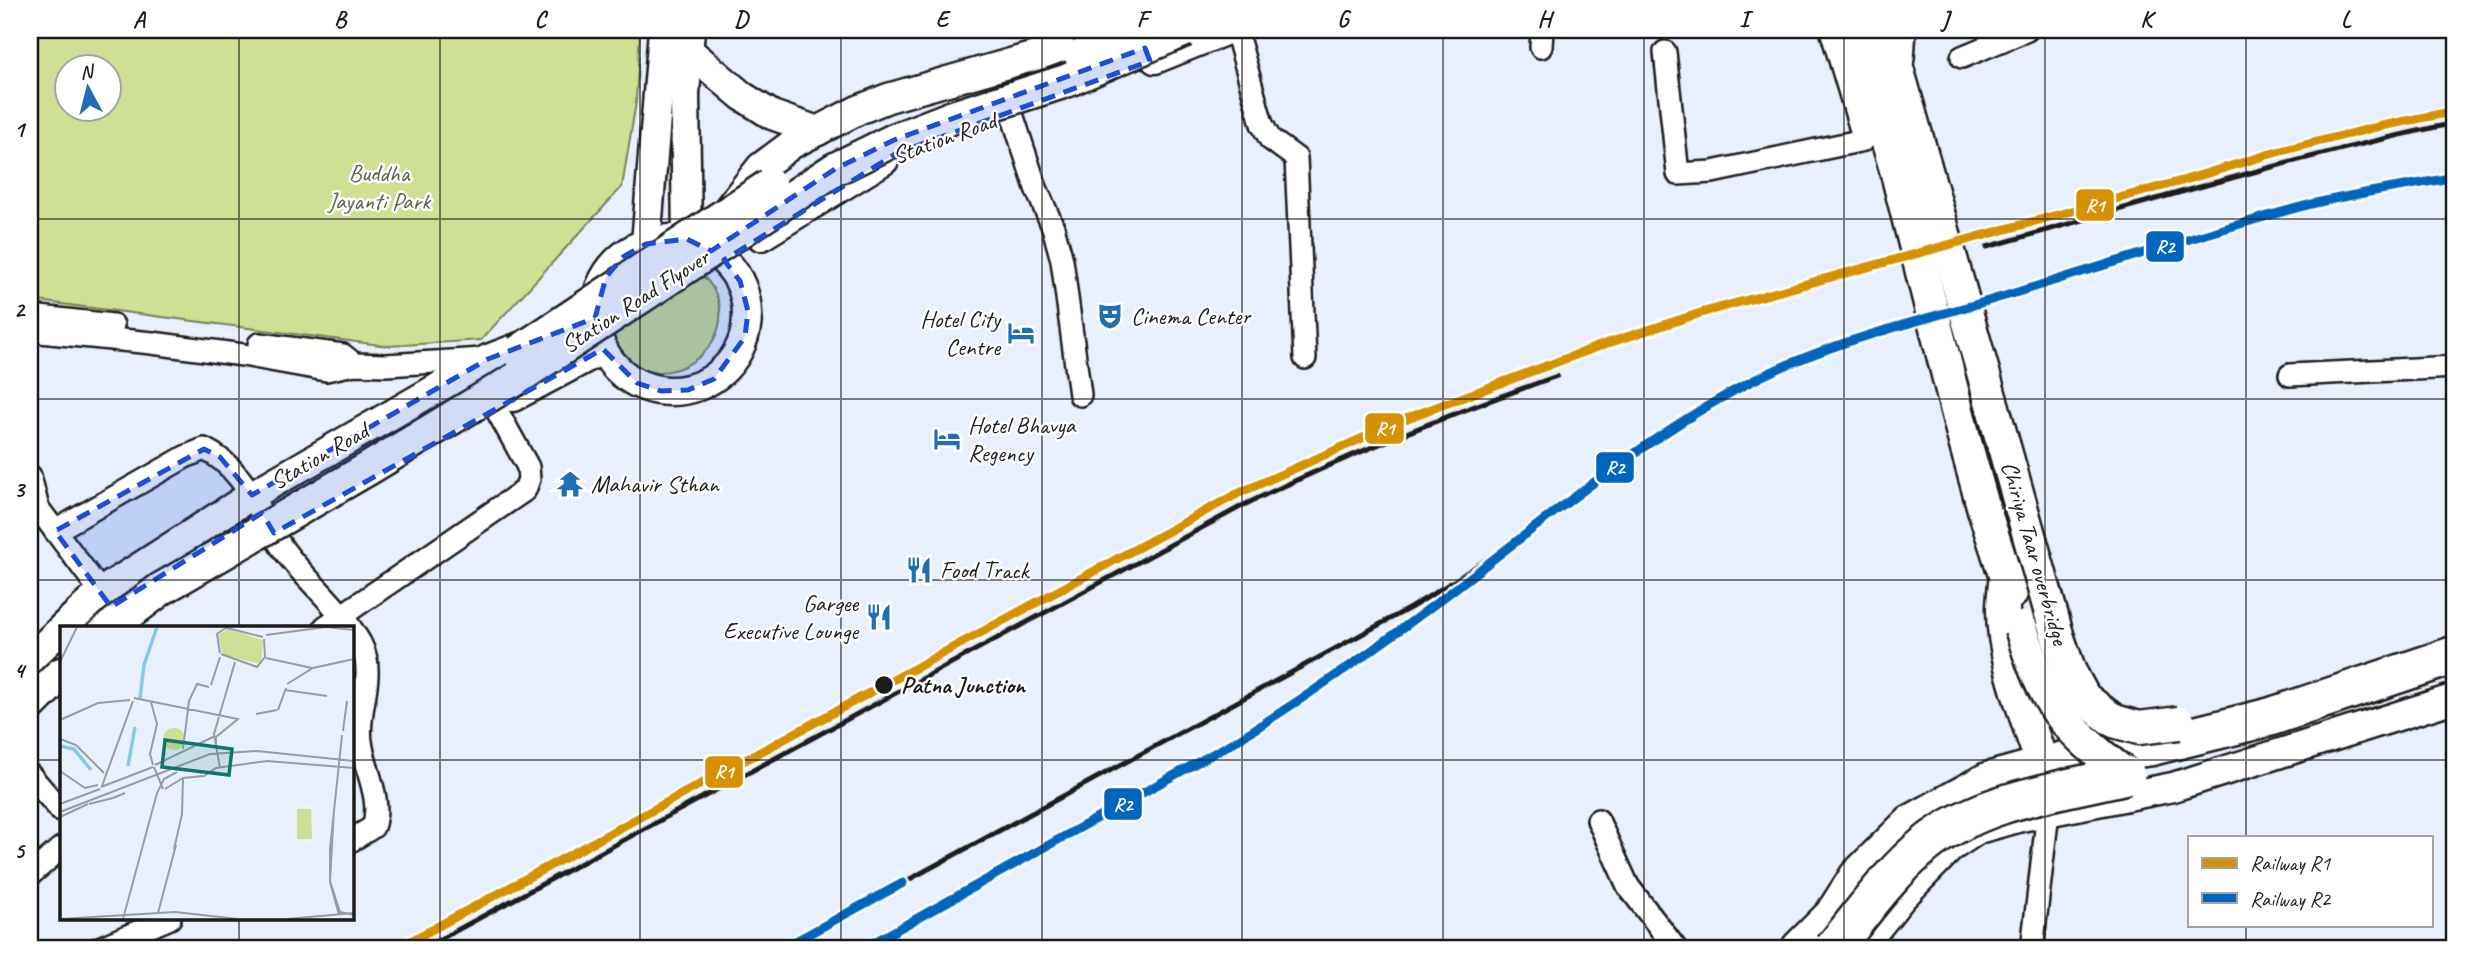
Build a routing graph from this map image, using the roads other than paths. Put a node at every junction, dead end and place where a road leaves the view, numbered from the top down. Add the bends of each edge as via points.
1 (663, 30) edge
2 (1107, 30) edge
3 (1129, 30) edge
4 (1140, 30) edge
5 (1185, 30) edge
6 (1227, 30) edge
7 (1236, 30) edge
8 (1831, 30) edge
9 (1854, 30) edge
10 (2027, 30) edge
11 (1893, 39) edge
12 (689, 40) edge
13 (1665, 52) dead end
14 (1962, 57) dead end
15 (1150, 61) junction
16 (1012, 114) junction
17 (818, 131) junction
18 (646, 244) junction
19 (704, 248) junction
20 (30, 316) edge
21 (595, 318) junction
22 (44, 328) edge
23 (603, 349) junction
24 (1305, 358) dead end
25 (488, 359) junction
26 (2455, 367) edge
27 (2290, 375) dead end
28 (1080, 395) dead end
29 (495, 407) junction
30 (30, 476) edge
31 (252, 495) junction
32 (34, 507) edge
33 (55, 531) junction
34 (274, 533) junction
35 (2006, 573) junction
36 (101, 592) junction
37 (342, 625) edge
38 (64, 626) edge
39 (88, 626) edge
40 (112, 626) edge
41 (124, 626) edge
42 (133, 626) edge
43 (60, 630) edge
44 (354, 640) edge
45 (60, 651) edge
46 (2455, 654) edge
47 (30, 659) edge
48 (2455, 673) edge
49 (60, 675) edge
50 (30, 679) edge
51 (2360, 688) junction
52 (60, 693) edge
53 (2455, 698) edge
54 (30, 705) edge
55 (30, 723) edge
56 (2043, 767) junction
57 (30, 775) edge
58 (2126, 775) junction
59 (60, 810) edge
60 (2048, 812) junction
61 (1598, 820) dead end
62 (354, 839) edge
63 (60, 849) edge
64 (30, 875) edge
65 (165, 920) edge
66 (97, 949) edge
67 (1676, 949) edge
68 (1800, 949) edge
69 (1833, 949) edge
70 (1860, 949) edge
71 (2032, 949) edge

1 - 18 main road
2 - 17 main road via 1042,54 888,98
3 - 39 main road, Station Road Flyover, bridge via 1029,77 898,117 788,173 478,378 178,561
4 - 15 main road
5 - 40 main road, Station Road Flyover, bridge via 1066,81 894,140 835,169 516,379 161,589
6 - 15 main road, Station Road
7 - 24 street via 1262,124 1270,139 1296,158
8 - 13 street via 1864,141 1712,172 1678,174
9 - 35 main road, Chiriya Taar overbridge, bridge via 1896,169 1965,442
10 - 14 street
11 - 51 main road, Chiriya Taar overbridge, bridge via 2058,638 2084,698 2114,721 2139,728 2179,723 2280,696
12 - 17 main road via 742,96 772,115
12 - 19 main road via 685,94
15 - 16 main road, Station Road
16 - 19 main road, Station Road via 897,153
16 - 28 street via 1062,260
17 - 19 main road via 761,167
18 - 19 main road via 666,239
18 - 21 main road via 623,257 606,277
19 - 23 main road via 740,281 748,311 745,337 733,360 714,379 688,390 661,391 637,383 615,368
20 - 22 street
21 - 23 main road
21 - 25 main road, Station Road
22 - 25 street via 326,369
23 - 29 main road
25 - 31 main road, Station Road
26 - 27 street
29 - 34 main road
29 - 37 street via 528,467 525,490
30 - 32 street
31 - 33 street via 219,457 204,449
31 - 34 street
31 - 36 main road, Station Road
32 - 33 street
33 - 36 street
34 - 37 street
34 - 42 main road
35 - 56 main road via 2003,611 2015,677
35 - 58 main road, Chiriya Taar overbridge, bridge via 2045,694 2090,748
36 - 38 main road, Station Road
36 - 41 street
43 - 47 main road, Station Road
44 - 62 street via 366,656 361,742 377,804 373,827
45 - 50 main road
46 - 51 highway, Chiriya Taar overbridge
48 - 58 highway via 2276,737
49 - 54 main road
51 - 56 highway via 2270,717
52 - 55 main road
53 - 60 main road via 2173,787
56 - 60 street
56 - 68 highway via 1989,781 1912,824 1858,877 1832,916
57 - 59 street
58 - 69 highway, bridge via 2000,806 1961,822 1899,868
60 - 70 main road via 1978,829 1951,847
60 - 71 street
61 - 67 street via 1628,886
63 - 64 street
65 - 66 street

